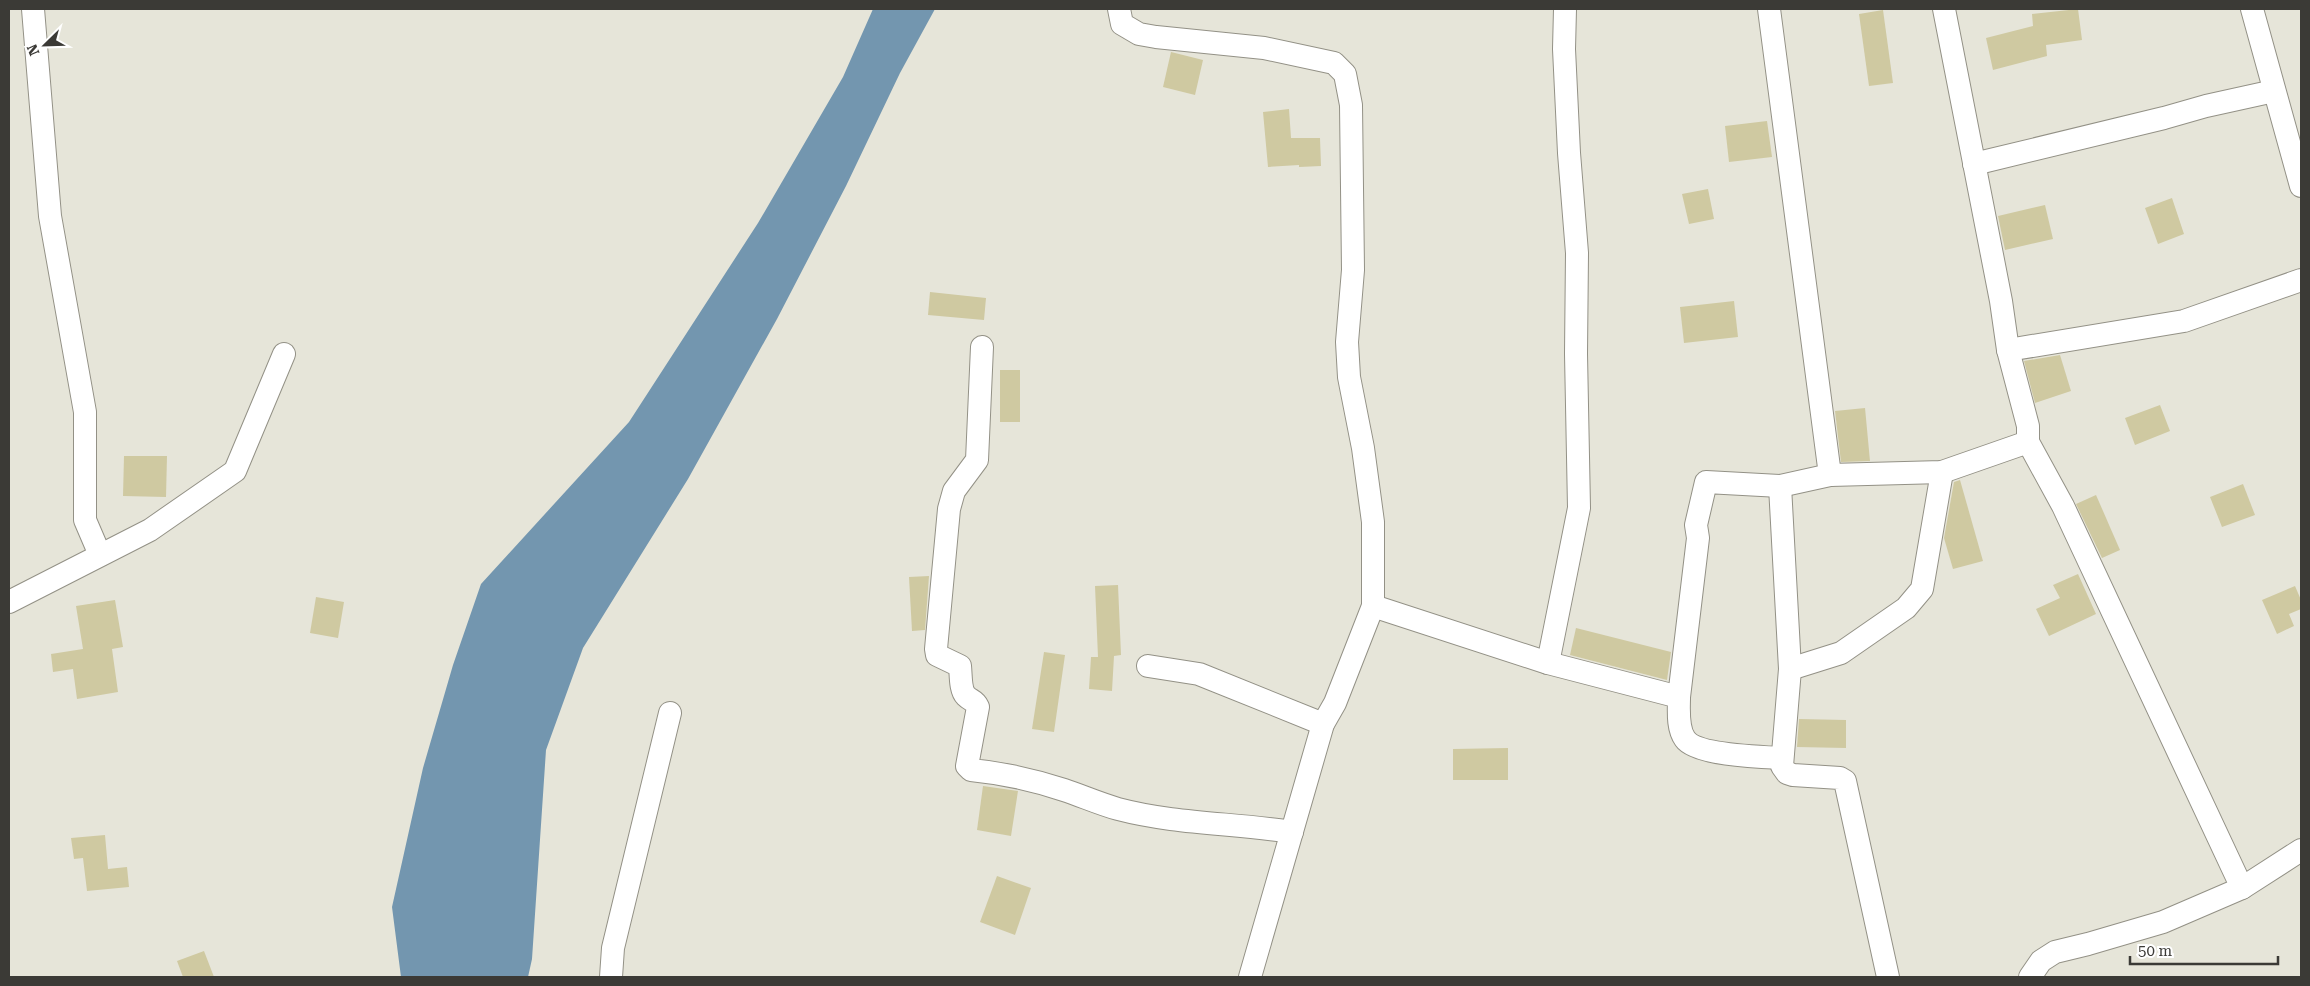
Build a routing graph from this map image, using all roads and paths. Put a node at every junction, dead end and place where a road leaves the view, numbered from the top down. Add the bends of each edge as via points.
1 (33, 9) edge
2 (1119, 9) edge
3 (1565, 9) edge
4 (1769, 9) edge
5 (1944, 9) edge
6 (2252, 9) edge
7 (2274, 91) junction
8 (1974, 164) junction
9 (2301, 186) edge
10 (2301, 280) edge
11 (982, 347) dead end
12 (2008, 350) junction
13 (284, 354) dead end
14 (2028, 442) junction
15 (1942, 472) junction
16 (1830, 475) junction
17 (1780, 486) junction
18 (100, 555) junction
19 (9, 602) edge
20 (1373, 606) junction
21 (1548, 663) junction
22 (1148, 666) dead end
23 (1790, 669) junction
24 (1679, 697) junction
25 (670, 713) dead end
26 (1323, 724) junction
27 (1782, 758) junction
28 (1292, 832) junction
29 (2301, 850) edge
30 (2242, 888) junction
31 (610, 977) edge
32 (1250, 977) edge
33 (1888, 977) edge
34 (2030, 977) edge

1 - 18 street via 50,216 85,412 85,520
2 - 20 street via 1122,24 1139,34 1264,48 1334,63 1345,74 1351,105 1353,270 1347,342 1349,377 1363,448 1372,522
3 - 21 street via 1568,134 1577,253 1579,508
4 - 16 street
5 - 8 street
6 - 7 street
7 - 8 street
7 - 9 street
8 - 12 street
10 - 12 street via 2184,322
11 - 28 street via 977,460 954,491 949,509 936,649 937,655 960,666 962,690 978,707 967,766 971,770 998,773 1152,816
12 - 14 street via 2028,426
13 - 18 street via 235,471 150,530
14 - 15 street
14 - 30 street via 2063,506
15 - 16 street
15 - 23 street via 1922,589 1906,608 1841,653
16 - 17 street
17 - 23 street
17 - 24 street via 1706,482 1696,525 1698,538
18 - 19 street
20 - 21 street
20 - 26 street via 1335,703
21 - 24 street
22 - 26 street via 1199,674
23 - 27 street
24 - 27 street via 1678,717 1682,732 1692,744 1719,753
25 - 31 street via 613,948
26 - 28 street
27 - 33 street via 1782,766 1793,775 1845,781
28 - 32 street
29 - 30 street
30 - 34 street via 2163,922 2055,952 2040,961

